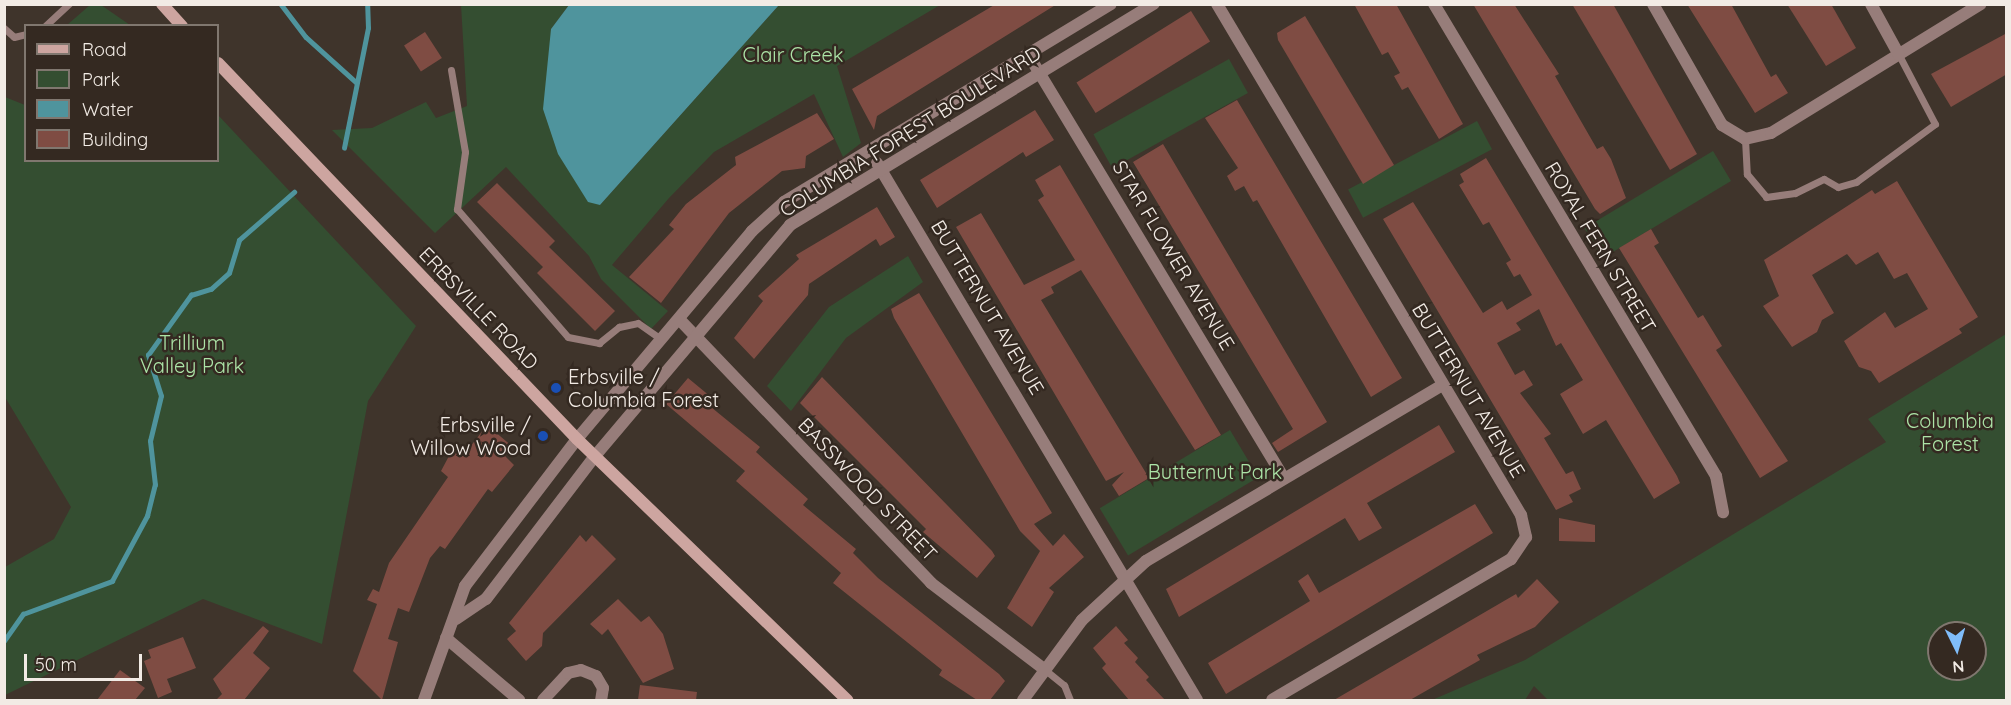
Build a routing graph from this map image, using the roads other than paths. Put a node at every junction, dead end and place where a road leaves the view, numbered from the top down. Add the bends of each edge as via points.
1 (69, 4) edge
2 (162, 4) edge
3 (1111, 4) edge
4 (1154, 4) edge
5 (1217, 4) edge
6 (1434, 4) edge
7 (1653, 4) edge
8 (1871, 4) edge
9 (1982, 4) edge
10 (47, 24) edge
11 (180, 24) edge
12 (4, 28) edge
13 (24, 34) edge
14 (1028, 54) junction
15 (1899, 55) junction
16 (219, 64) edge
17 (451, 70) dead end
18 (1041, 73) junction
19 (1745, 139) junction
20 (869, 153) junction
21 (881, 168) junction
22 (679, 319) junction
23 (694, 336) junction
24 (662, 340) junction
25 (1443, 385) junction
26 (578, 439) junction
27 (595, 456) junction
28 (1284, 478) junction
29 (1723, 513) dead end
30 (1125, 576) junction
31 (456, 619) junction
32 (446, 638) junction
33 (1044, 669) junction
34 (424, 700) edge
35 (519, 700) edge
36 (543, 700) edge
37 (601, 700) edge
38 (847, 700) edge
39 (1023, 700) edge
40 (1070, 700) edge
41 (1197, 700) edge
42 (1272, 700) edge

1 - 10 lane
2 - 11 main road
3 - 14 street, COLUMBIA FOREST BOULEVARD
4 - 18 street, COLUMBIA FOREST BOULEVARD
5 - 25 street, BUTTERNUT AVENUE
6 - 29 street, ROYAL FERN STREET via 1716,476
7 - 19 street via 1722,124
8 - 15 street
9 - 15 street
12 - 13 lane via 14,37
14 - 18 street, STAR FLOWER AVENUE
14 - 20 street, COLUMBIA FOREST BOULEVARD
15 - 19 street via 1771,134
15 - 19 lane via 1935,124 1856,182 1838,187 1824,179 1795,193 1766,197 1748,174
16 - 26 main road, ERBSVILLE ROAD
17 - 24 lane via 465,152 456,209 568,337 599,343 628,323
18 - 21 street, COLUMBIA FOREST BOULEVARD
18 - 28 street, STAR FLOWER AVENUE
20 - 21 street, BUTTERNUT AVENUE
20 - 22 street, COLUMBIA FOREST BOULEVARD via 784,202 752,231
21 - 23 street, COLUMBIA FOREST BOULEVARD via 790,225
21 - 30 street, BUTTERNUT AVENUE
22 - 23 street, BASSWOOD STREET
22 - 24 street, COLUMBIA FOREST BOULEVARD
23 - 27 street, COLUMBIA FOREST BOULEVARD
23 - 33 street, BASSWOOD STREET via 931,583
24 - 26 street, COLUMBIA FOREST BOULEVARD
25 - 28 street
25 - 42 street, BUTTERNUT AVENUE via 1521,515 1526,537 1518,553
26 - 27 main road, ERBSVILLE ROAD
26 - 31 street, COLUMBIA FOREST BOULEVARD via 465,586
27 - 31 street, COLUMBIA FOREST BOULEVARD via 486,599
27 - 38 main road, ERBSVILLE ROAD
28 - 30 street
30 - 33 street
30 - 41 street, BUTTERNUT AVENUE
31 - 32 street, COLUMBIA FOREST BOULEVARD
32 - 34 street, COLUMBIA FOREST BOULEVARD
32 - 35 street
33 - 39 street
33 - 40 lane via 1064,685
36 - 37 street via 568,674 581,670 596,676 603,688

